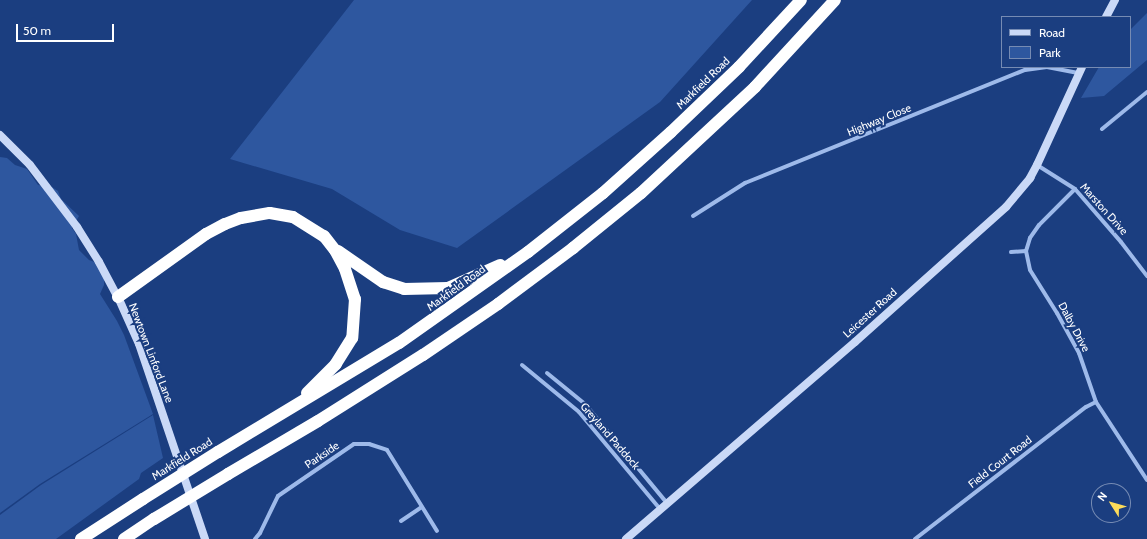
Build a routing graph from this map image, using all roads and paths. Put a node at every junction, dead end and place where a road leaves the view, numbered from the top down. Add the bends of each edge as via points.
1 (801, 0) edge
2 (835, 0) edge
3 (1115, 0) edge
4 (1107, 16) edge
5 (1040, 68) edge
6 (1058, 68) edge
7 (1080, 70) edge
8 (1147, 92) edge
9 (1102, 129) dead end
10 (0, 135) edge
11 (1037, 165) junction
12 (1075, 189) junction
13 (693, 216) dead end
14 (335, 250) junction
15 (1026, 251) junction
16 (528, 252) junction
17 (1012, 252) dead end
18 (1147, 276) edge
19 (118, 297) junction
20 (522, 365) dead end
21 (548, 373) dead end
22 (1096, 402) junction
23 (293, 407) junction
24 (1147, 480) edge
25 (667, 503) junction
26 (422, 507) junction
27 (660, 509) junction
28 (400, 521) dead end
29 (437, 531) dead end
30 (81, 539) edge
31 (124, 539) edge
32 (205, 539) edge
33 (255, 539) edge
34 (626, 539) edge
35 (915, 539) edge

1 - 16 highway, Markfield Road via 739,67 671,132 603,193
2 - 31 highway, bridge via 755,87 641,193 573,248 498,304 423,355
3 - 4 street
5 - 13 street, Highway Close via 1025,70 745,183
6 - 7 street, Highway Close
7 - 11 street, Leicester Road
8 - 9 street
10 - 19 street, Newtown Linford Lane via 30,165 77,227
11 - 12 street, Marston Drive
11 - 25 street, Leicester Road via 1030,178 1006,206 855,342
12 - 15 street via 1038,225
12 - 18 street, Marston Drive
14 - 16 highway via 383,282 404,289 423,290 448,288
14 - 19 highway via 324,236 293,217 270,214 240,218 206,234
14 - 23 highway via 345,269 355,299 352,338 336,364
15 - 17 street
15 - 22 street, Dalby Drive via 1030,270 1079,353
16 - 23 highway, Markfield Road via 399,343
19 - 32 street, Newtown Linford Lane via 139,344
20 - 27 street, Greyland Paddock via 579,412
21 - 25 street via 585,404
22 - 24 street, Dalby Drive
22 - 35 street, Field Court Road
23 - 30 highway, Markfield Road, bridge
25 - 27 street, Leicester Road
26 - 28 street
26 - 29 street, Parkside
26 - 33 street, Parkside via 387,450 369,444 354,444 278,496
27 - 34 street, Leicester Road

